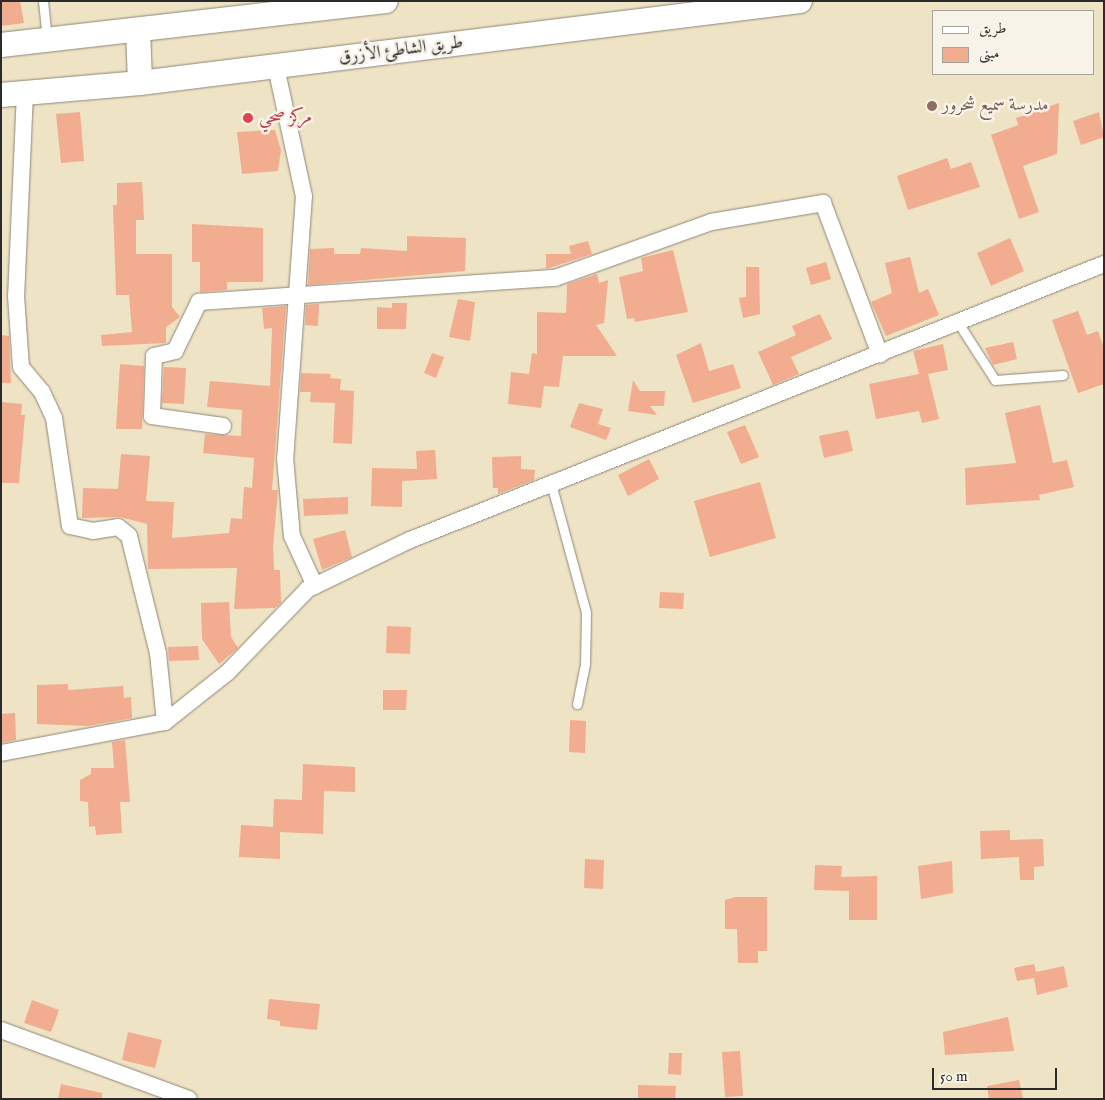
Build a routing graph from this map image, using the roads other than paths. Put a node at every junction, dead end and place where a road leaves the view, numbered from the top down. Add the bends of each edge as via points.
1 (43, 1) edge
2 (385, 1) edge
3 (800, 1) edge
4 (138, 30) junction
5 (47, 40) junction
6 (1, 46) edge
7 (276, 67) junction
8 (140, 83) junction
9 (25, 92) junction
10 (1, 95) edge
11 (1104, 264) edge
12 (293, 294) junction
13 (957, 321) junction
14 (880, 355) junction
15 (1063, 375) dead end
16 (223, 426) dead end
17 (552, 487) junction
18 (315, 586) junction
19 (577, 704) dead end
20 (165, 722) junction
21 (1, 753) edge
22 (1, 1030) edge
23 (189, 1099) edge

1 - 5 lane
2 - 4 main road
3 - 7 main road, طريق الشاطئ الأزرق
4 - 5 main road
4 - 8 main road
5 - 6 main road
7 - 8 main road, طريق الشاطئ الأزرق
7 - 12 street via 304,196
8 - 9 main road, طريق الشاطئ الأزرق
9 - 10 main road, طريق الشاطئ الأزرق
9 - 20 street via 24,189 16,296 21,367 42,392 54,418 70,526 93,531 118,527 129,536 158,653
11 - 13 street
12 - 14 street via 555,278 711,222 823,203
12 - 16 street via 199,302 175,352 154,356 152,416
12 - 18 street via 285,458 292,536
13 - 14 street
13 - 15 lane via 995,380
14 - 17 street
17 - 18 street via 410,540
17 - 19 lane via 586,612 585,664
18 - 20 street via 228,672
20 - 21 street
22 - 23 street

